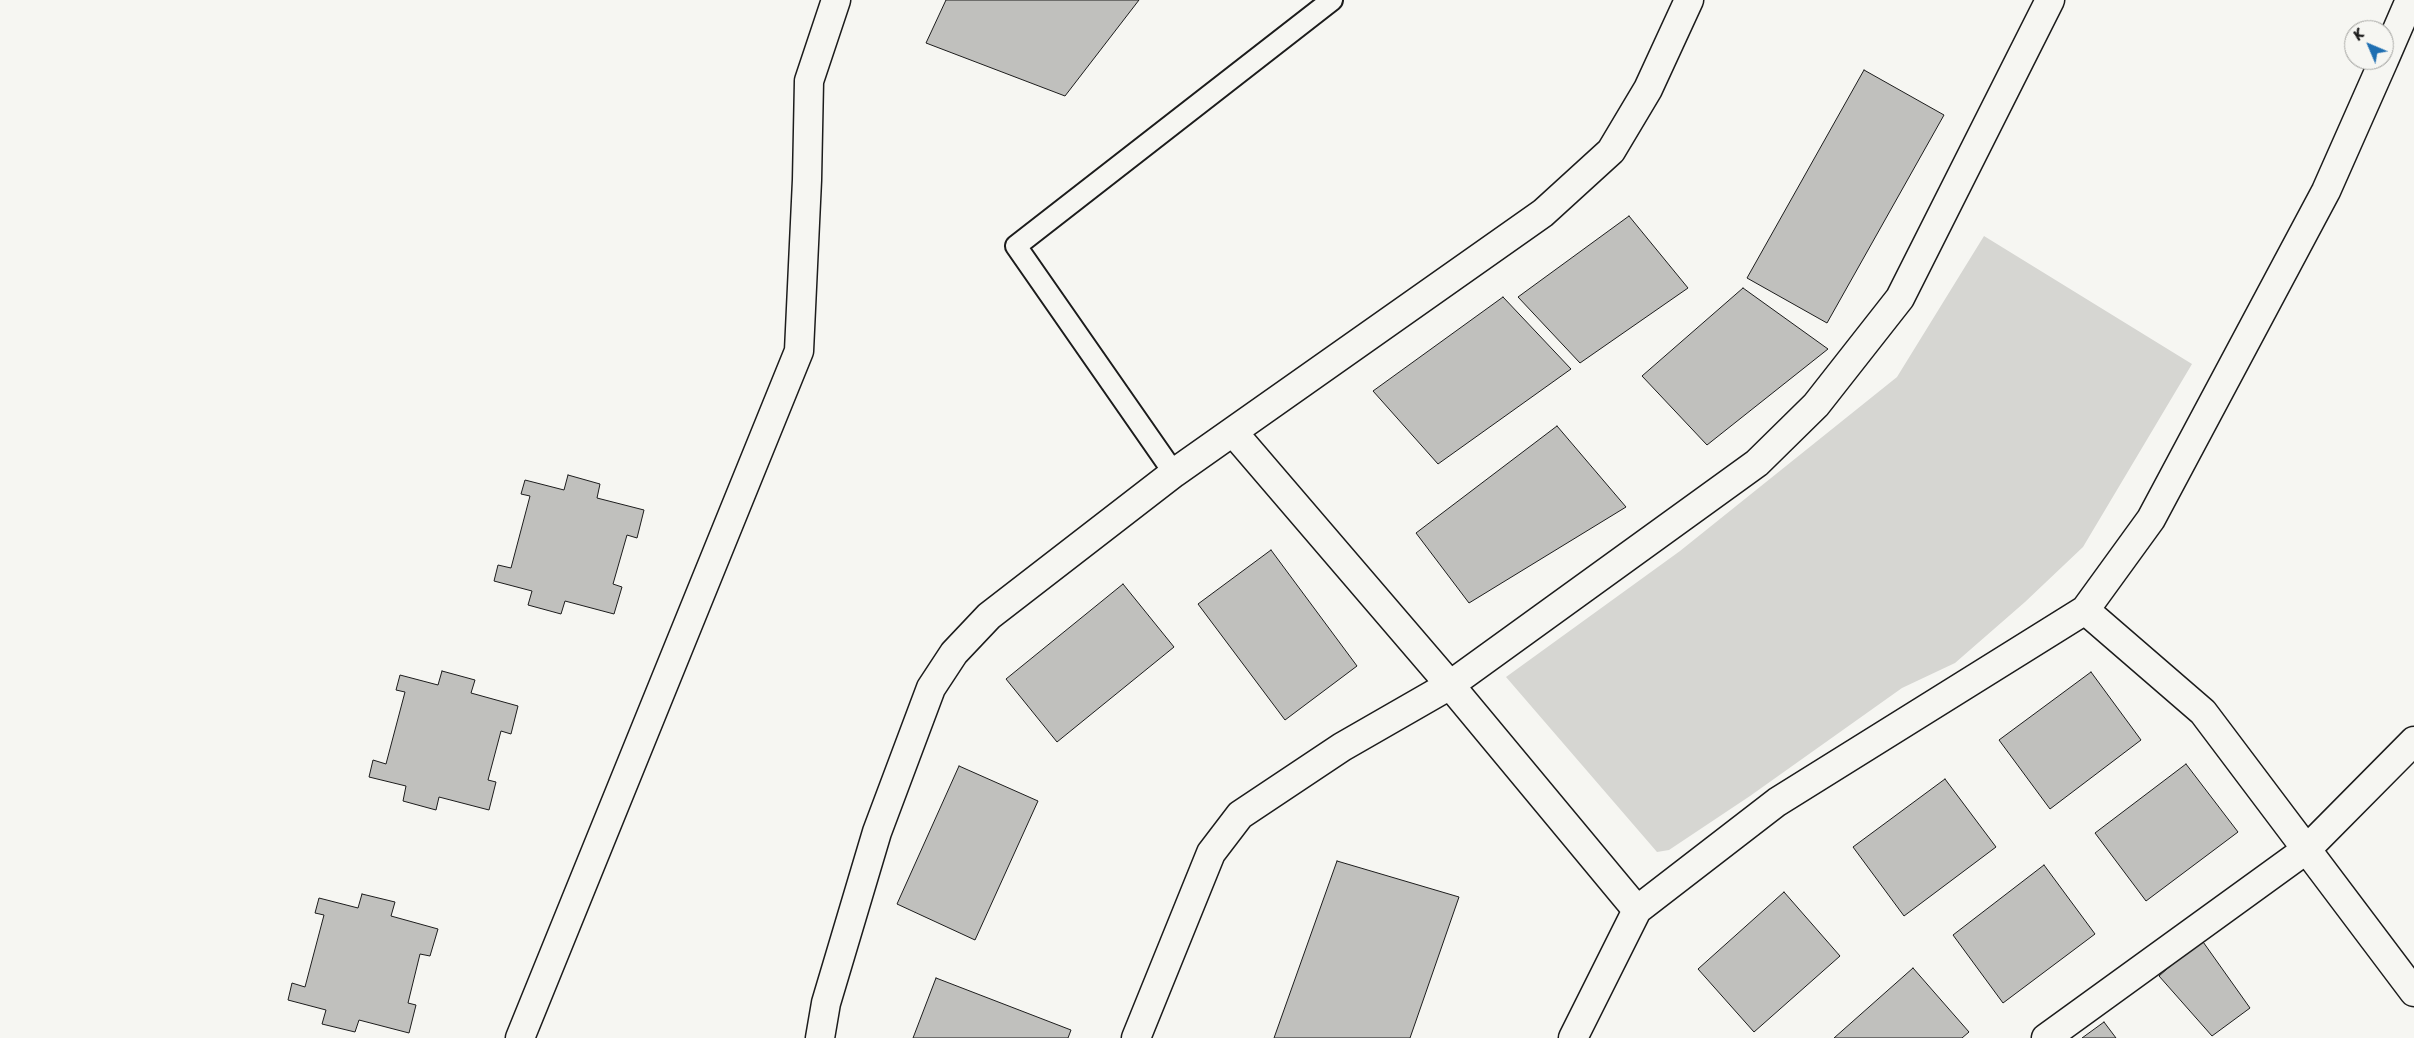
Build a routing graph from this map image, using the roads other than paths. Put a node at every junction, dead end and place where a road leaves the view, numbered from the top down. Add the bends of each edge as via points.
1 (836, 0) edge
2 (1332, 0) edge
3 (1689, 0) edge
4 (2050, 0) edge
5 (2405, 6) edge
6 (2394, 34) edge
7 (2380, 70) edge
8 (1233, 432) junction
9 (1174, 473) junction
10 (2085, 610) junction
11 (1450, 685) junction
12 (2414, 741) edge
13 (2307, 849) junction
14 (1637, 910) junction
15 (2414, 992) edge
16 (520, 1038) edge
17 (820, 1038) edge
18 (1136, 1038) edge
19 (1573, 1038) edge
20 (2046, 1038) edge

1 - 16 street via 809,81 799,351
2 - 9 lane via 1016,246
3 - 8 street via 1648,89 1611,151 1542,213
4 - 11 street via 1900,298 1816,405 1757,463
5 - 6 street
7 - 10 street via 2326,191 2151,520
8 - 9 street
8 - 11 street
9 - 17 street via 989,616 954,653 931,688 877,832 826,1003
10 - 13 street via 2203,712
10 - 14 street via 1777,802
11 - 14 street
11 - 18 street via 1342,747 1240,815 1211,853
12 - 13 street
13 - 15 street
13 - 20 street
14 - 19 street

